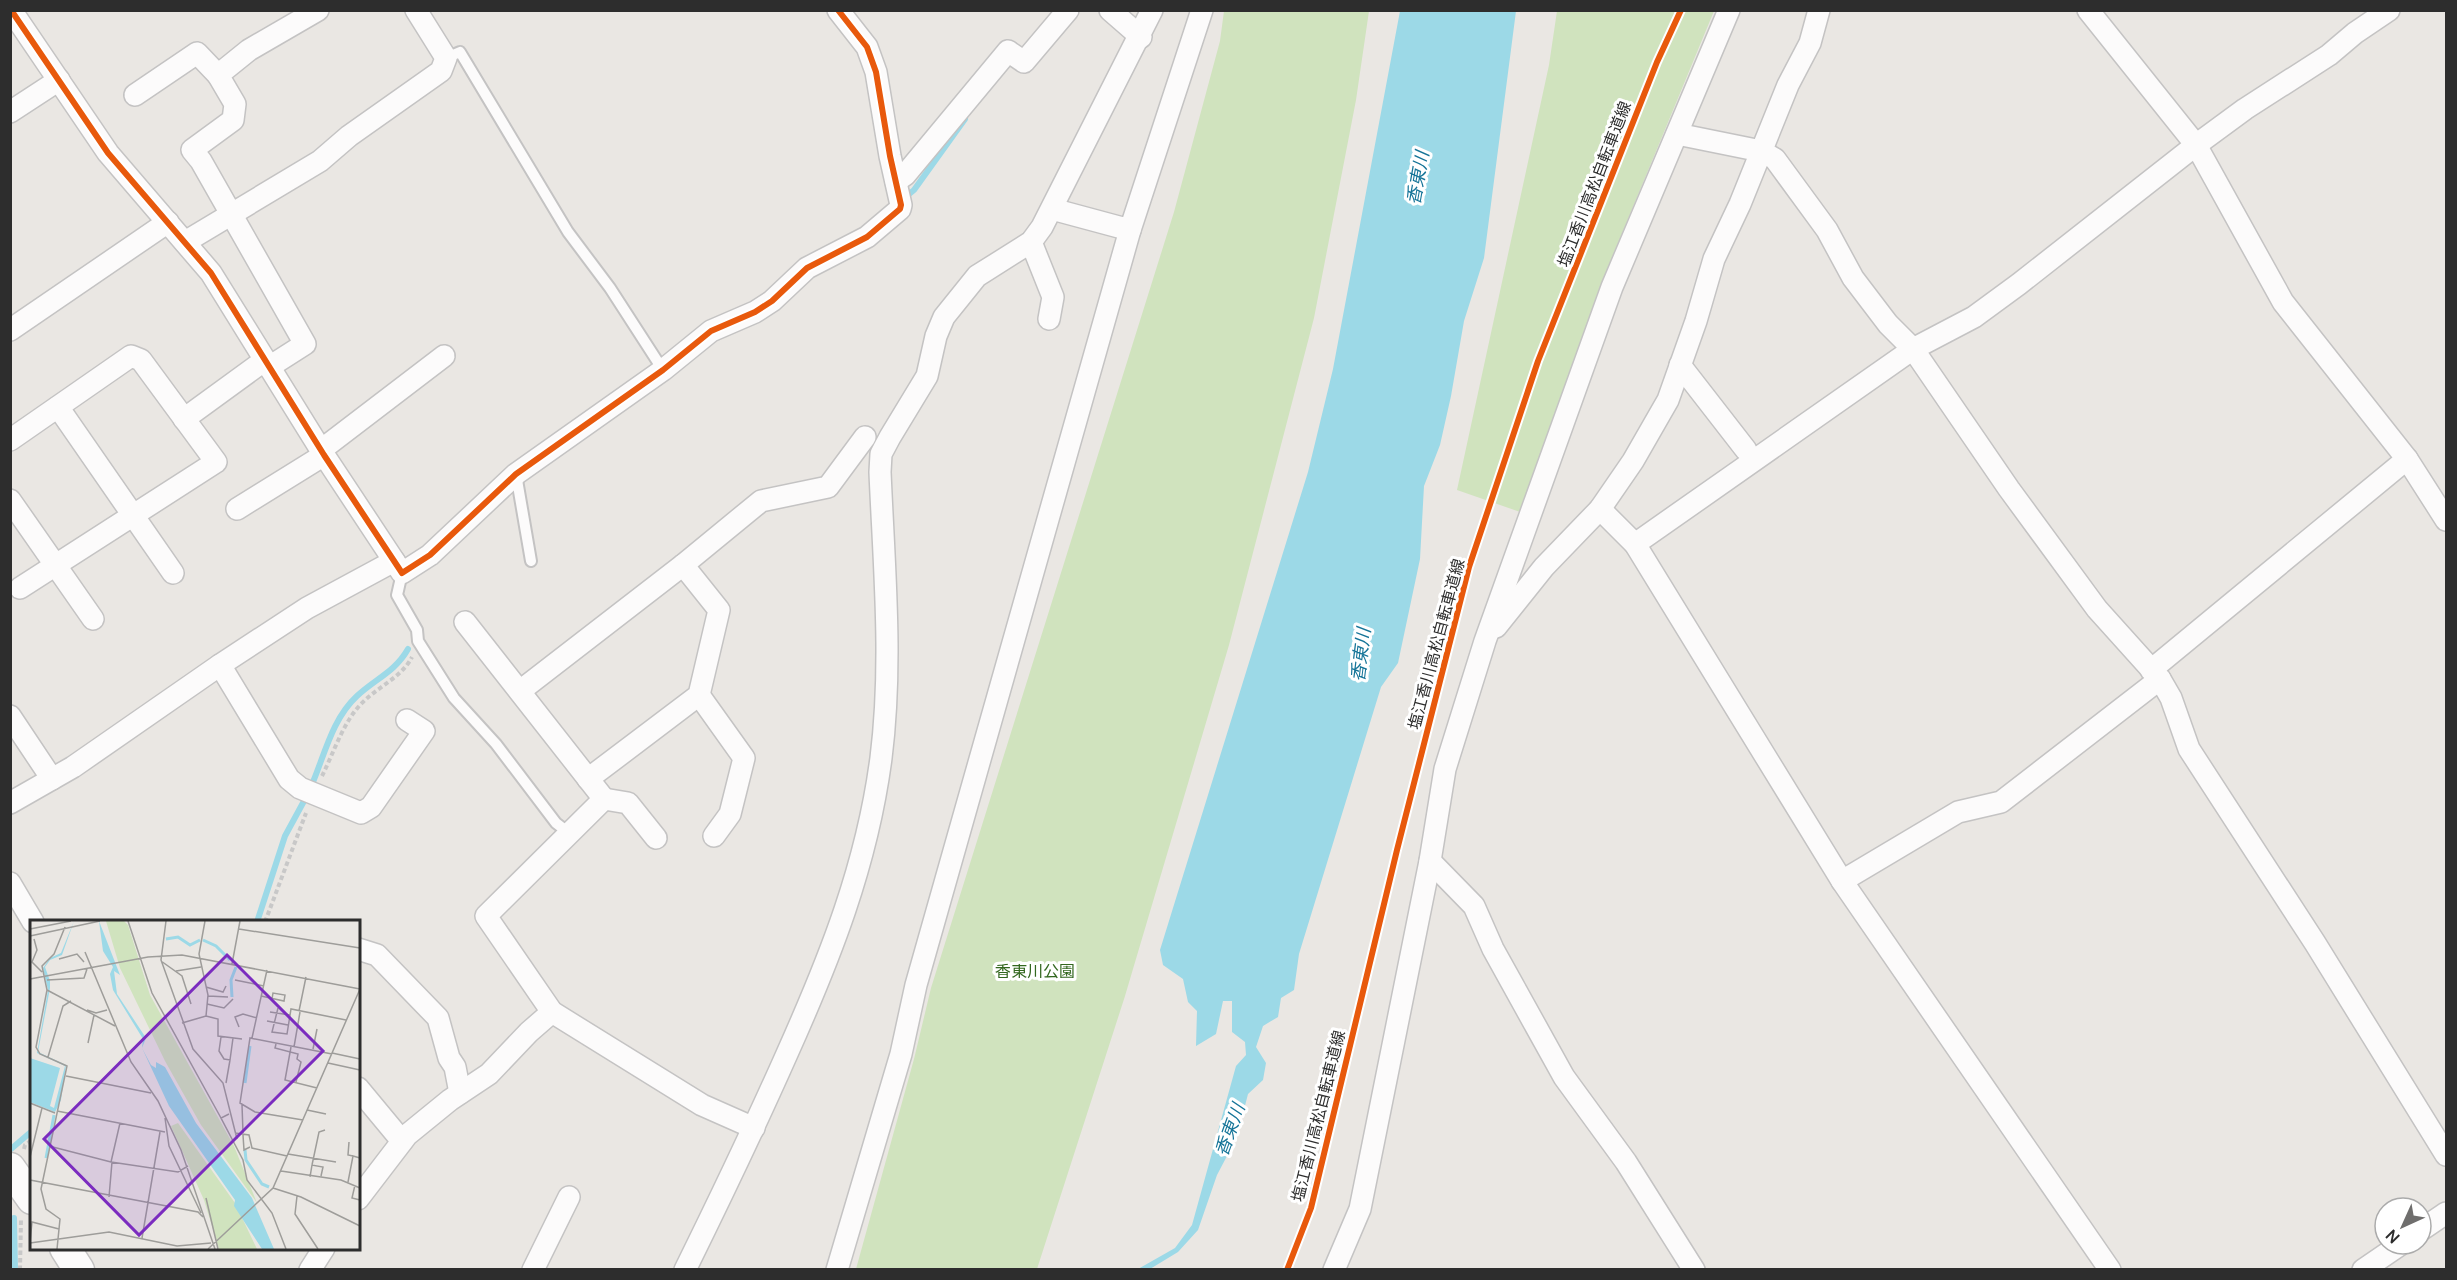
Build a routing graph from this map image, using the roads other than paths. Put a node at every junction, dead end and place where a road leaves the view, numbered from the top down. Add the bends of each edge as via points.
1 (11, 10) edge
2 (318, 10) edge
3 (416, 10) edge
4 (838, 10) edge
5 (1068, 10) edge
6 (1110, 10) edge
7 (1152, 10) edge
8 (1202, 10) edge
9 (1729, 10) edge
10 (1819, 10) edge
11 (2088, 10) edge
12 (2389, 10) edge
13 (1141, 37) junction
14 (446, 58) junction
15 (218, 75) junction
16 (59, 80) junction
17 (135, 95) dead end
18 (10, 112) edge
19 (1677, 134) junction
20 (2196, 145) junction
21 (1761, 151) junction
22 (899, 194) junction
23 (1052, 209) junction
24 (231, 215) junction
25 (168, 222) junction
26 (1130, 230) junction
27 (185, 242) junction
28 (1031, 242) junction
29 (1049, 319) dead end
30 (10, 330) edge
31 (1913, 350) junction
32 (444, 356) dead end
33 (267, 364) junction
34 (660, 365) junction
35 (1680, 365) junction
36 (58, 407) junction
37 (184, 418) junction
38 (866, 437) dead end
39 (10, 440) edge
40 (1746, 450) dead end
41 (322, 453) junction
42 (2407, 459) junction
43 (516, 474) junction
44 (10, 500) edge
45 (237, 509) dead end
46 (1600, 509) junction
47 (134, 515) junction
48 (2446, 520) edge
49 (1635, 544) junction
50 (531, 561) dead end
51 (56, 565) junction
52 (683, 565) junction
53 (398, 567) junction
54 (173, 573) dead end
55 (20, 588) dead end
56 (93, 619) dead end
57 (465, 622) dead end
58 (1485, 641) junction
59 (220, 665) junction
60 (2155, 675) junction
61 (519, 691) junction
62 (699, 695) junction
63 (10, 716) edge
64 (407, 720) dead end
65 (52, 779) junction
66 (588, 779) junction
67 (604, 799) junction
68 (10, 803) edge
69 (569, 833) junction
70 (714, 836) dead end
71 (656, 838) dead end
72 (1430, 861) junction
73 (1842, 881) junction
74 (10, 883) edge
75 (32, 920) edge
76 (360, 950) edge
77 (552, 1012) junction
78 (360, 1090) edge
79 (460, 1093) junction
80 (754, 1128) junction
81 (402, 1141) junction
82 (2446, 1155) edge
83 (360, 1196) edge
84 (569, 1197) dead end
85 (2446, 1213) edge
86 (2433, 1222) edge
87 (66, 1250) edge
88 (323, 1250) edge
89 (2383, 1256) edge
90 (79, 1269) edge
91 (310, 1269) edge
92 (533, 1269) edge
93 (686, 1269) edge
94 (837, 1269) edge
95 (1334, 1269) edge
96 (1694, 1269) edge
97 (2110, 1269) edge
98 (2363, 1269) edge

1 - 16 street
2 - 15 street via 249,50
3 - 14 street
4 - 22 street via 867,47 876,72
5 - 22 street via 1024,62 1008,51 905,175
6 - 13 street
7 - 13 street
8 - 26 street
9 - 19 street
10 - 21 street via 1810,43
11 - 20 street
12 - 20 street
13 - 23 street
14 - 24 street via 441,70 320,161
14 - 34 lane via 460,52 568,232
15 - 17 street via 197,53
15 - 24 street via 235,104 233,120 192,150
16 - 18 street
16 - 25 street via 108,153
19 - 21 street
19 - 58 street via 1612,287
20 - 31 street via 1974,317
20 - 42 street via 2283,302
21 - 31 street via 1775,159 1827,230 1853,278
21 - 35 street via 1714,259
22 - 34 street via 900,209 867,237 807,268 772,301 711,331
23 - 26 street
23 - 28 street
24 - 27 street
24 - 33 street via 305,344
25 - 27 street
25 - 30 street
26 - 94 street via 916,985 901,1054
27 - 33 street via 211,273
28 - 29 street via 1053,297
28 - 80 street via 977,276 944,317 927,376 881,454 887,693 869,827 840,927
31 - 49 street
31 - 60 street via 2097,609
32 - 41 street
33 - 37 street
33 - 41 street
34 - 43 street
35 - 40 street
35 - 46 street via 1668,400
36 - 37 street via 131,356 141,360
36 - 39 street
36 - 47 street
37 - 47 street via 216,462
38 - 52 street via 828,487 761,501
41 - 45 street
41 - 53 street
42 - 48 street
42 - 60 street
43 - 50 lane
43 - 53 street via 430,555
44 - 51 street
46 - 49 street
46 - 58 street via 1544,567
47 - 51 street
47 - 54 street
49 - 73 street
51 - 55 street
51 - 56 street
52 - 61 street
52 - 62 street via 719,610
53 - 59 street via 307,608
53 - 69 lane via 397,595 417,630 418,641 454,698 496,744 556,823
57 - 61 street
58 - 72 street via 1445,769
59 - 64 street via 289,779 300,788 361,813 371,807 424,731
59 - 65 street
60 - 73 street via 2001,802 1958,812
60 - 82 street via 2171,698 2189,748
61 - 66 street
62 - 66 street
62 - 70 street via 744,758 730,814
63 - 65 street
65 - 68 street
66 - 67 street
67 - 69 street
67 - 71 street via 628,803
69 - 77 street via 486,916
72 - 95 street via 1360,1209
72 - 96 street via 1474,906 1493,949 1564,1077 1626,1162
73 - 97 street
74 - 75 street
76 - 79 street via 377,955 438,1018
77 - 79 street via 489,1074
77 - 80 street via 702,1105
78 - 81 street
79 - 81 street
80 - 93 street
81 - 83 street
84 - 92 street
85 - 86 street
87 - 90 main road
88 - 91 street
89 - 98 street

